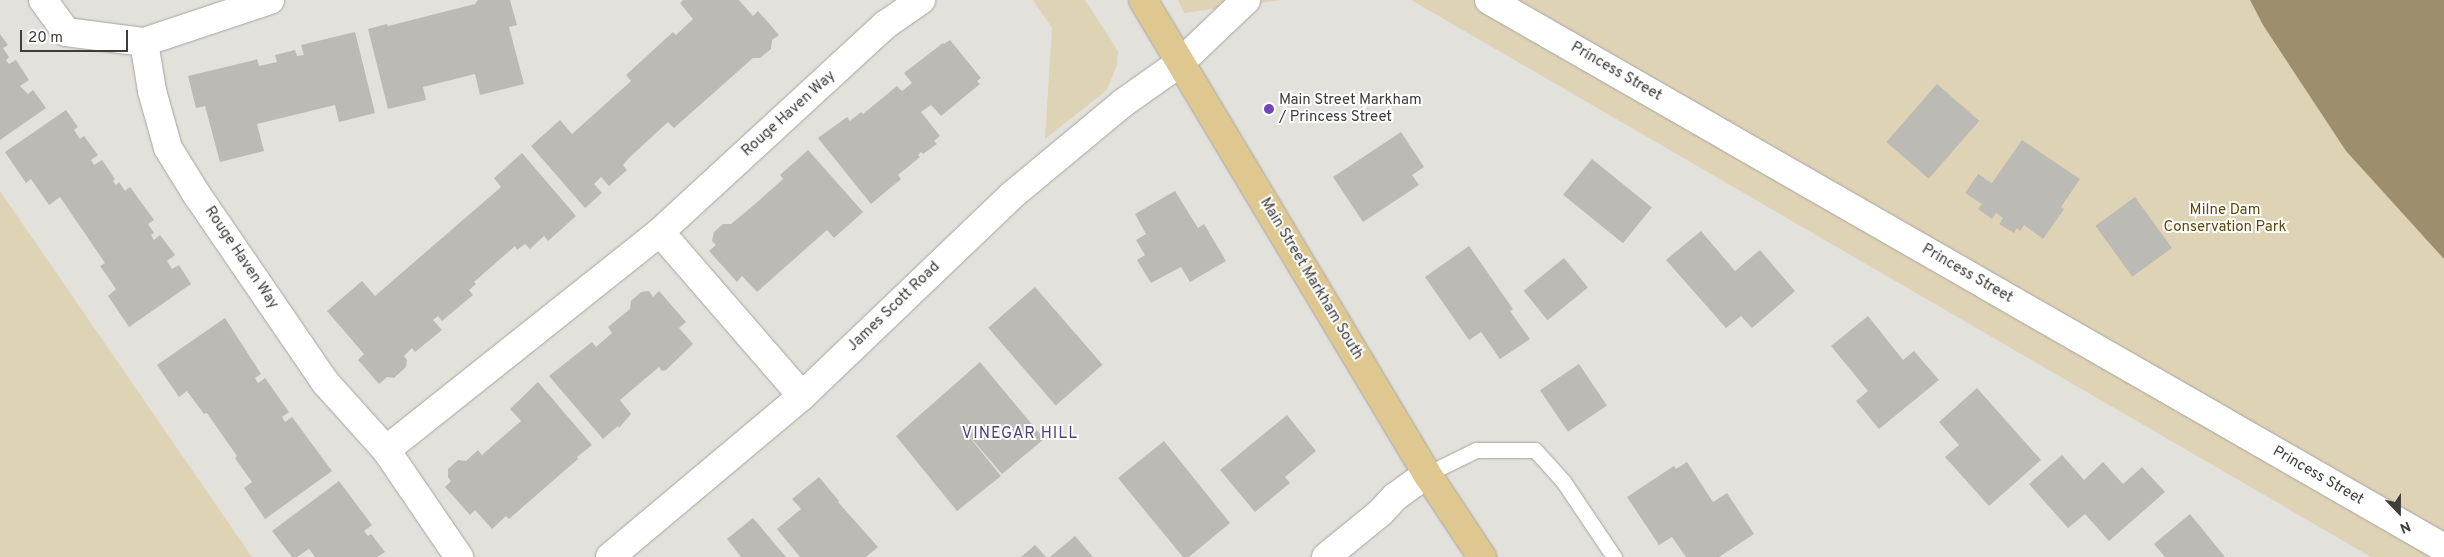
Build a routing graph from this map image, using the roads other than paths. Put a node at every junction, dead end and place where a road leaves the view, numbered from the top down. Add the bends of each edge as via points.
1 (43, 0) edge
2 (270, 0) edge
3 (921, 0) edge
4 (1143, 0) edge
5 (1246, 0) edge
6 (1489, 0) edge
7 (144, 42) junction
8 (1181, 62) junction
9 (660, 232) junction
10 (802, 396) junction
11 (386, 450) junction
12 (1427, 474) junction
13 (2444, 548) edge
14 (459, 557) edge
15 (610, 557) edge
16 (1326, 557) edge
17 (1482, 557) edge
18 (1614, 557) edge

1 - 7 street via 66,32
2 - 7 street
3 - 9 street, Rouge Haven Way via 885,25
4 - 8 main road, Main Street Markham South
5 - 8 street
6 - 13 street, Princess Street
7 - 11 street, Rouge Haven Way via 152,91 168,148 325,382
8 - 10 street, James Scott Road via 1123,102 1011,196
8 - 12 main road, Main Street Markham South
9 - 10 street
9 - 11 street, Rouge Haven Way
10 - 15 street, James Scott Road
11 - 14 street, Rouge Haven Way
12 - 16 street via 1395,497
12 - 17 main road, Main Street Markham South
12 - 18 lane via 1476,450 1535,450 1563,481

